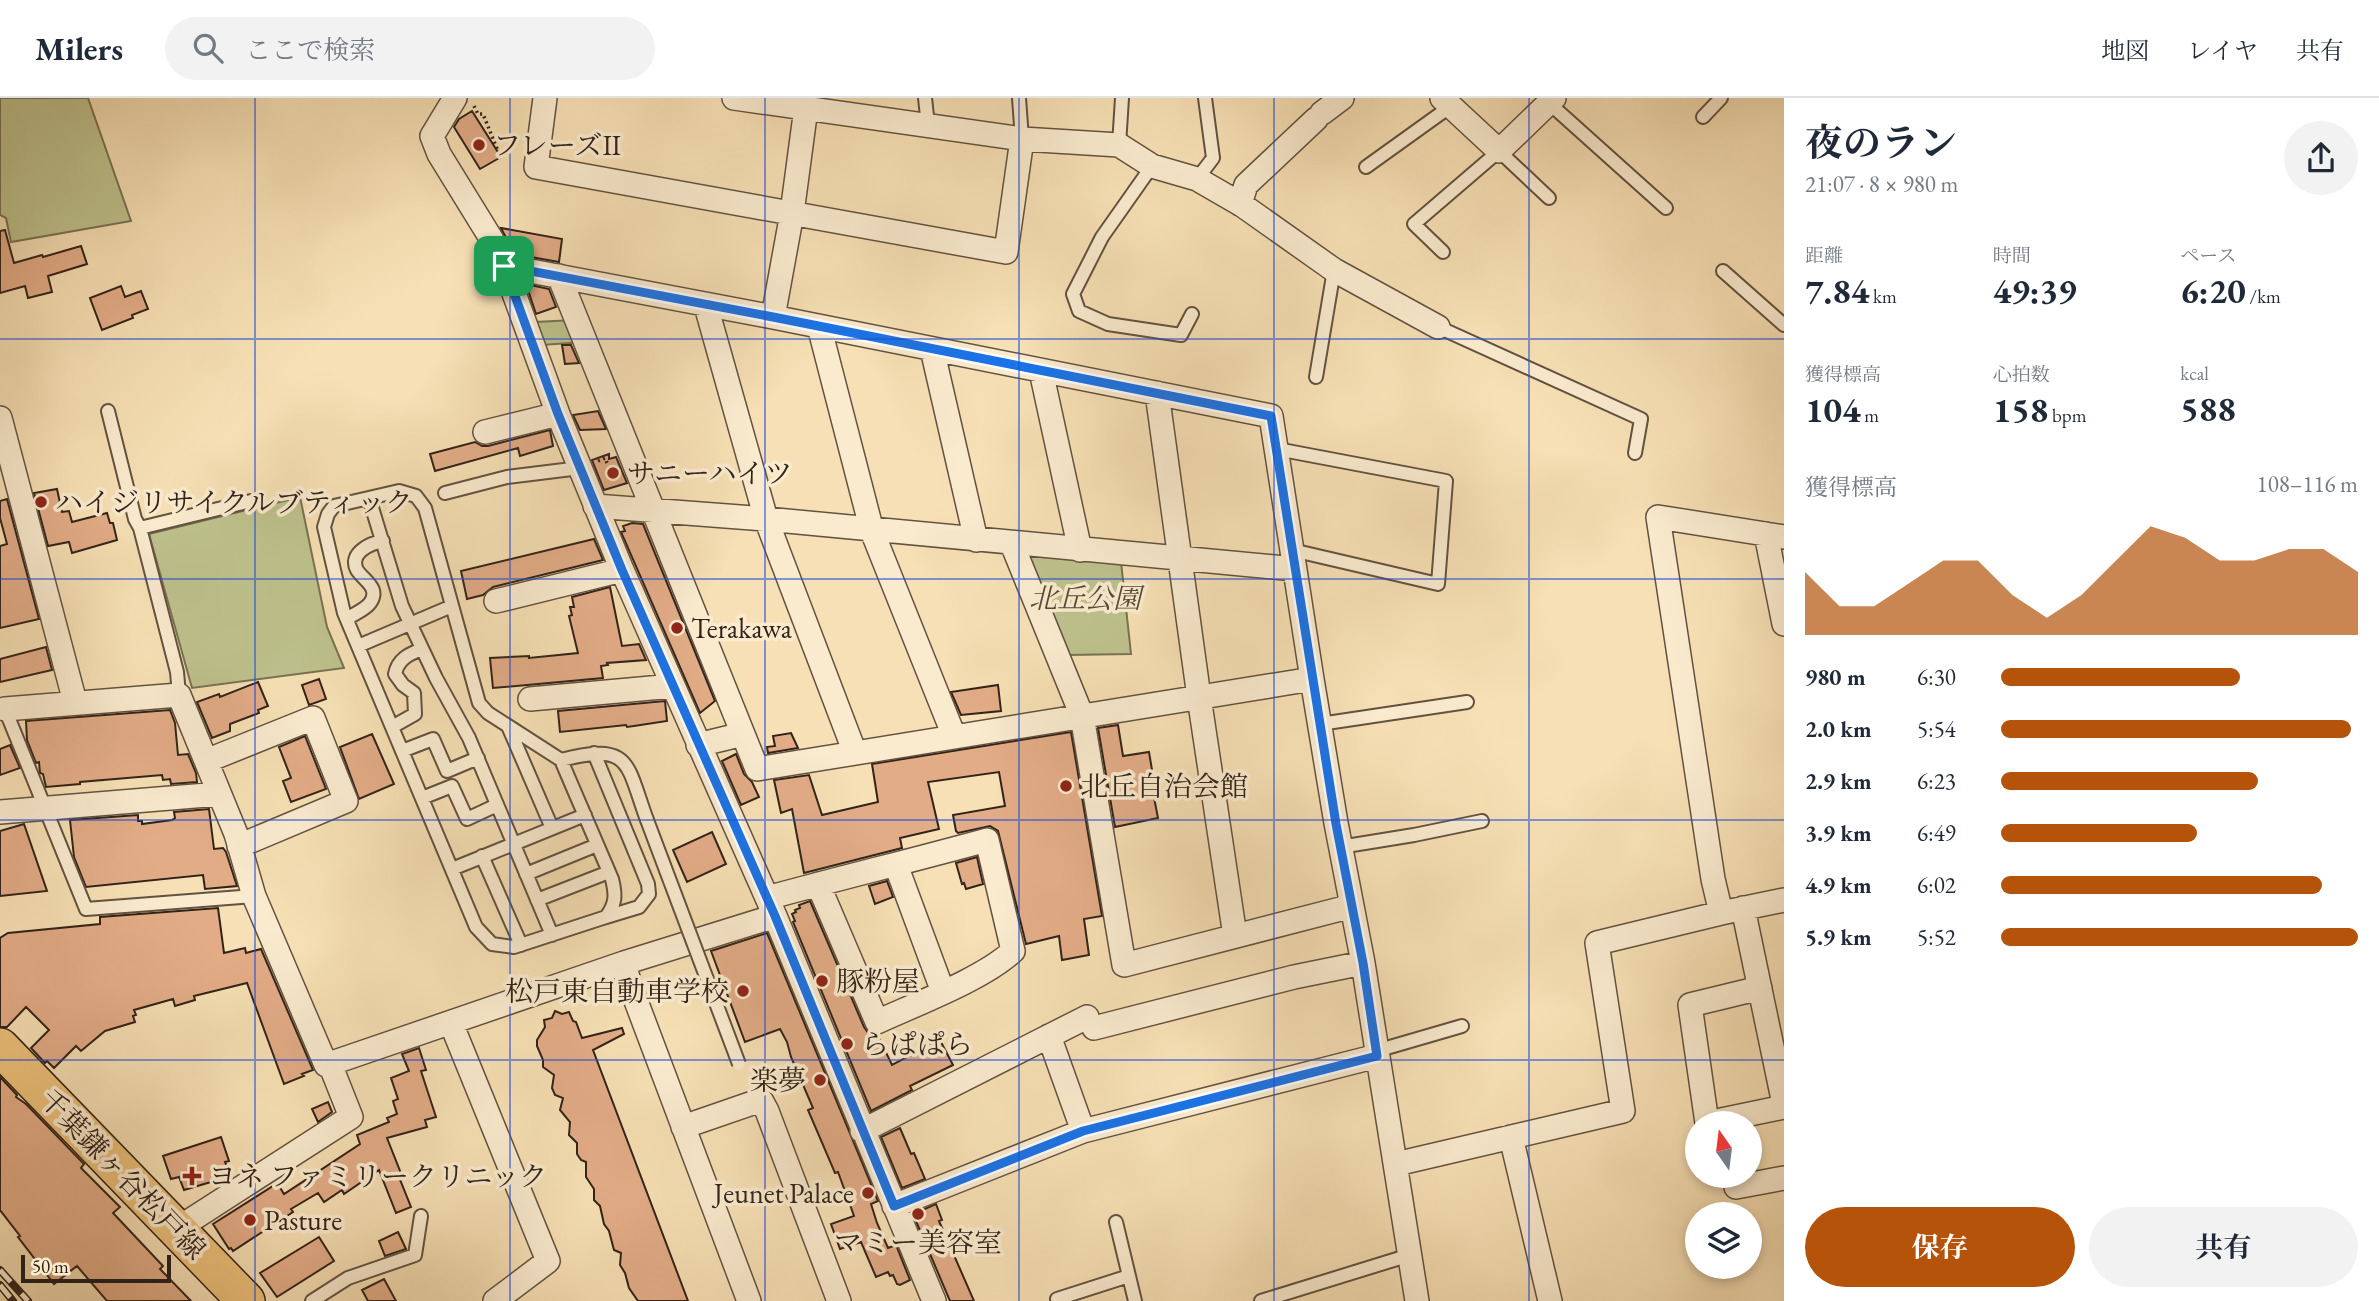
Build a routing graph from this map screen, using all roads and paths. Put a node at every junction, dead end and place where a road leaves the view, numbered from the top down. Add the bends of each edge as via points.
1 (455, 98) edge
2 (545, 98) edge
3 (734, 98) edge
4 (925, 98) edge
5 (1019, 98) edge
6 (1122, 98) edge
7 (1205, 98) edge
8 (1342, 98) edge
9 (1721, 98) edge
10 (1552, 101) edge
11 (1446, 102) edge
12 (816, 105) edge
13 (483, 114) dead end
14 (1703, 117) dead end
15 (487, 124) junction
16 (928, 125) junction
17 (482, 127) dead end
18 (1022, 139) junction
19 (1119, 145) junction
20 (498, 150) dead end
21 (1499, 151) junction
22 (1152, 166) junction
23 (1366, 167) dead end
24 (1197, 179) junction
25 (1549, 198) dead end
26 (1240, 204) junction
27 (1666, 208) dead end
28 (792, 213) junction
29 (1443, 251) dead end
30 (504, 266) junction
31 (1334, 270) junction
32 (1723, 271) dead end
33 (559, 276) junction
34 (706, 306) junction
35 (1192, 314) dead end
36 (773, 317) junction
37 (1784, 325) edge
38 (819, 326) junction
39 (1438, 327) joint
40 (932, 349) junction
41 (1041, 371) junction
42 (1316, 377) dead end
43 (1157, 393) junction
44 (108, 411) dead end
45 (558, 414) junction
46 (0, 418) edge
47 (485, 432) dead end
48 (1277, 449) junction
49 (1635, 453) dead end
50 (580, 468) junction
51 (446, 493) dead end
52 (369, 498) junction
53 (251, 501) dead end
54 (595, 506) junction
55 (654, 510) junction
56 (766, 519) junction
57 (140, 528) junction
58 (872, 531) junction
59 (1775, 536) edge
60 (976, 540) junction
61 (383, 541) junction
62 (1012, 544) junction
63 (1080, 550) junction
64 (1181, 559) junction
65 (1293, 560) junction
66 (622, 570) junction
67 (496, 601) dead end
68 (452, 606) junction
69 (346, 619) junction
70 (410, 624) junction
71 (1784, 624) edge
72 (358, 646) junction
73 (422, 649) junction
74 (1312, 679) junction
75 (673, 686) junction
76 (179, 695) junction
77 (1199, 697) junction
78 (530, 699) dead end
79 (75, 702) junction
80 (1467, 702) dead end
81 (2, 709) edge
82 (1082, 716) junction
83 (1320, 724) junction
84 (507, 725) junction
85 (392, 727) junction
86 (743, 734) junction
87 (954, 736) junction
88 (698, 745) junction
89 (402, 751) junction
90 (594, 753) junction
91 (855, 753) junction
92 (478, 758) junction
93 (561, 760) junction
94 (206, 761) junction
95 (219, 794) junction
96 (422, 798) junction
97 (497, 805) junction
98 (44, 808) junction
99 (0, 812) edge
100 (585, 815) junction
101 (1482, 821) dead end
102 (552, 828) junction
103 (513, 844) junction
104 (597, 845) junction
105 (239, 846) junction
106 (1340, 846) junction
107 (482, 856) junction
108 (896, 865) junction
109 (452, 869) junction
110 (608, 872) junction
111 (526, 874) junction
112 (818, 884) junction
113 (254, 896) junction
114 (537, 900) junction
115 (1784, 900) edge
116 (1352, 906) junction
117 (771, 907) junction
118 (1732, 910) junction
119 (606, 917) junction
120 (552, 935) junction
121 (1235, 936) junction
122 (521, 945) junction
123 (1363, 963) junction
124 (624, 964) junction
125 (1760, 988) junction
126 (943, 992) junction
127 (451, 1023) junction
128 (1462, 1026) dead end
129 (1049, 1036) junction
130 (0, 1047) edge
131 (1377, 1053) junction
132 (739, 1064) dead end
133 (328, 1065) junction
134 (1784, 1105) edge
135 (1705, 1111) edge
136 (1760, 1111) edge
137 (682, 1127) junction
138 (862, 1130) junction
139 (1083, 1131) junction
140 (1511, 1137) junction
141 (1396, 1164) junction
142 (1784, 1178) edge
143 (1762, 1182) edge
144 (894, 1206) junction
145 (421, 1216) dead end
146 (1116, 1222) dead end
147 (177, 1228) junction
148 (1410, 1255) junction
149 (1129, 1276) junction
150 (1057, 1298) dead end
151 (246, 1301) edge
152 (312, 1301) edge
153 (495, 1301) edge
154 (749, 1301) edge
155 (839, 1301) edge
156 (934, 1301) edge
157 (1135, 1301) edge
158 (1261, 1301) edge
159 (1418, 1301) edge
160 (1549, 1301) edge

1 - 30 street via 432,136
2 - 28 street via 536,167
3 - 12 street
4 - 16 lane
5 - 18 lane
6 - 19 lane
7 - 24 lane via 1213,158
8 - 26 street via 1246,186
9 - 14 lane
10 - 21 street
10 - 27 lane
11 - 21 street
11 - 23 lane
12 - 16 street
12 - 28 street
13 - 15 path
15 - 17 path
15 - 20 path
16 - 18 street
18 - 19 street
18 - 28 street via 1006,252
19 - 22 street
21 - 25 lane
21 - 29 lane via 1414,224
22 - 24 street
22 - 35 lane via 1102,237 1073,294 1079,311 1108,324 1181,335
24 - 26 street
26 - 31 street
28 - 36 street
30 - 33 street
30 - 45 street
31 - 39 street
31 - 42 lane
32 - 37 lane
33 - 34 street
33 - 55 street
34 - 36 street
34 - 56 street
36 - 38 street
38 - 40 street
38 - 58 street
39 - 49 lane via 1641,419
40 - 41 street
40 - 60 street
41 - 43 street
41 - 63 street
43 - 48 street via 1271,416
43 - 64 street
44 - 57 lane
45 - 47 street
45 - 50 street
46 - 79 street via 13,484
48 - 65 street
48 - 65 lane via 1446,481 1438,584
50 - 51 lane via 507,477
50 - 54 street
52 - 61 lane
52 - 68 lane via 399,491 416,496 425,508
52 - 69 lane via 334,506 324,527
53 - 57 lane
54 - 55 street
54 - 66 street
55 - 56 street
55 - 86 street
56 - 58 street
56 - 91 street
57 - 76 lane
58 - 60 street
58 - 87 street
59 - 71 street
59 - 118 street via 1658,517 1713,879
60 - 62 street
61 - 69 lane via 363,547 357,556 357,569 372,588 372,597 369,605
61 - 70 lane
62 - 63 street
62 - 82 street
63 - 64 street
64 - 65 street
64 - 77 street
65 - 74 street
66 - 67 street
66 - 75 street
68 - 70 lane
68 - 84 lane via 479,703
69 - 72 lane
70 - 72 lane
70 - 73 lane
72 - 85 lane
73 - 85 lane via 397,666 396,674 414,694 416,707 415,714
73 - 92 lane
74 - 77 street
74 - 83 street
75 - 78 street
75 - 88 street
76 - 79 street
76 - 94 street
77 - 82 street
77 - 121 street
79 - 81 street
80 - 83 lane
81 - 98 lane
82 - 87 street
82 - 121 street via 1124,965
83 - 106 street
84 - 93 lane
84 - 102 lane
85 - 89 lane
86 - 88 street
86 - 91 street via 757,769
87 - 91 street
88 - 117 street
89 - 92 lane via 433,739 447,771
89 - 96 lane
90 - 93 lane
90 - 119 lane via 649,894 639,907
90 - 132 lane, bridge via 614,754 626,763
92 - 97 lane
93 - 100 lane
94 - 95 street
94 - 105 street via 313,718 346,801
95 - 98 street
95 - 105 street
96 - 97 lane via 452,786 467,819
96 - 109 lane
97 - 103 lane
98 - 99 street
98 - 113 lane via 86,909
100 - 102 lane
100 - 104 lane
101 - 106 lane
102 - 103 lane
103 - 107 lane
103 - 111 lane
104 - 110 lane
104 - 111 lane
105 - 113 street
106 - 116 street
107 - 109 lane
107 - 122 lane
108 - 112 street
108 - 126 street
108 - 126 street via 987,839 1013,951
109 - 122 lane via 476,927 492,944
110 - 114 lane
110 - 119 lane via 616,895
111 - 114 lane
112 - 117 street
112 - 126 street via 877,1022
113 - 133 street
114 - 120 lane
115 - 118 street
116 - 121 street
116 - 123 street
117 - 124 street
117 - 138 street
118 - 125 street
118 - 140 street via 1597,943 1623,1111
119 - 120 lane
120 - 122 lane
123 - 129 street
123 - 131 street
124 - 127 street
124 - 137 street
125 - 134 street
125 - 135 street via 1690,1005
127 - 133 street
127 - 153 street via 548,1261
128 - 131 lane
129 - 138 street
129 - 139 street
130 - 147 main road, 千葉鎌ヶ谷松戸線
131 - 139 street
131 - 141 street
133 - 147 street via 351,1117
134 - 136 street
137 - 154 street
137 - 155 street via 758,1093
138 - 144 street
139 - 144 street
140 - 141 street
140 - 160 street
141 - 148 street
142 - 143 street
144 - 156 street
145 - 152 lane via 415,1255 348,1278
146 - 149 lane
147 - 151 main road, 千葉鎌ヶ谷松戸線
148 - 158 lane
148 - 159 street
149 - 150 lane
149 - 157 lane

